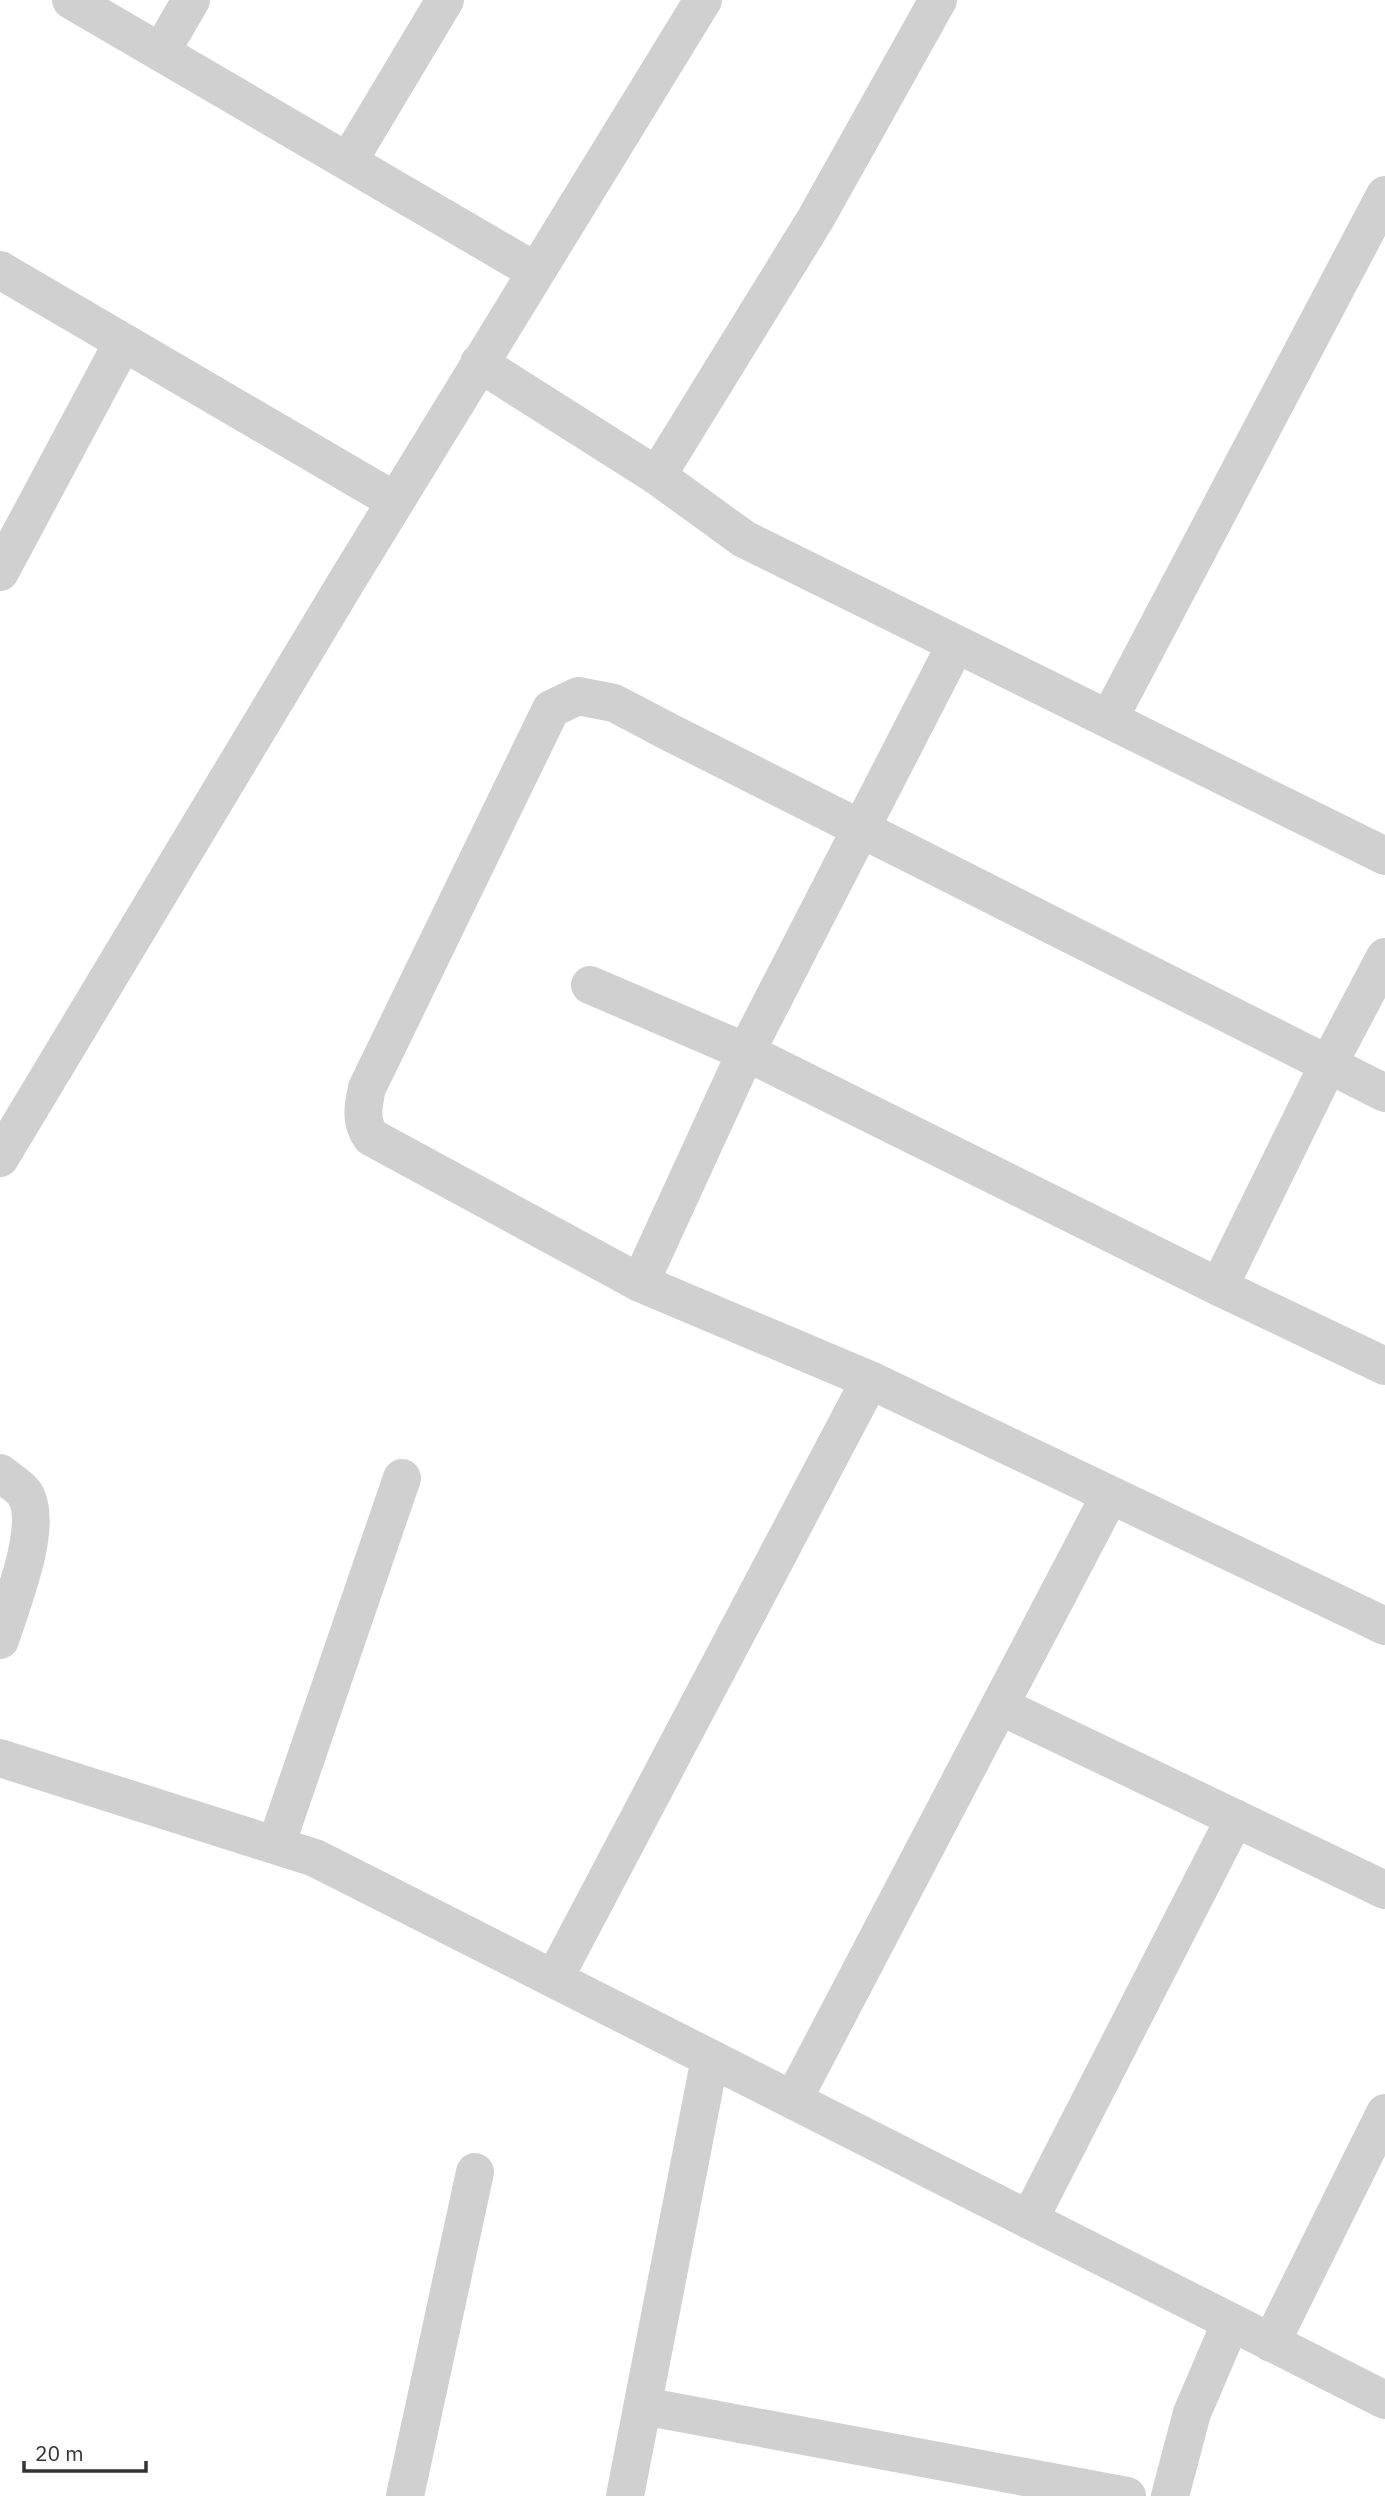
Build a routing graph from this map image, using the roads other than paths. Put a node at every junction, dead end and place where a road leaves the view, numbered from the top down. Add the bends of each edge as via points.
1 (71, 0) edge
2 (191, 0) edge
3 (445, 0) edge
4 (703, 0) edge
5 (938, 0) edge
6 (161, 52) junction
7 (348, 162) junction
8 (1385, 195) edge
9 (0, 270) edge
10 (535, 271) junction
11 (123, 342) junction
12 (480, 363) junction
13 (657, 476) junction
14 (396, 501) junction
15 (0, 572) edge
16 (956, 644) junction
17 (1109, 719) junction
18 (860, 829) junction
19 (1385, 856) edge
20 (1385, 957) edge
21 (590, 985) dead end
22 (746, 1052) junction
23 (1328, 1065) junction
24 (1385, 1093) edge
25 (0, 1158) edge
26 (640, 1283) junction
27 (1219, 1287) junction
28 (1385, 1366) edge
29 (870, 1380) junction
30 (0, 1473) edge
31 (402, 1478) dead end
32 (1110, 1495) junction
33 (1385, 1626) edge
34 (0, 1640) edge
35 (1000, 1706) junction
36 (0, 1758) edge
37 (1235, 1818) junction
38 (276, 1845) junction
39 (1385, 1890) edge
40 (554, 1979) junction
41 (710, 2058) junction
42 (793, 2100) junction
43 (1385, 2113) edge
44 (475, 2172) dead end
45 (1029, 2220) junction
46 (1231, 2322) junction
47 (1271, 2343) junction
48 (1385, 2400) edge
49 (643, 2406) junction
50 (405, 2496) edge
51 (625, 2496) edge
52 (1127, 2496) edge
53 (1170, 2496) edge

1 - 6 street
2 - 6 street
3 - 7 street
4 - 10 street
5 - 13 street via 816,218
6 - 7 street
7 - 10 street
8 - 17 street
9 - 11 street
10 - 12 street
11 - 14 street
11 - 15 street
12 - 13 street
12 - 14 street
13 - 16 street via 744,539
14 - 25 street
16 - 17 street
16 - 18 street
17 - 19 street
18 - 22 street
18 - 23 street
18 - 26 street via 614,703 578,696 551,709 368,1088 364,1128 371,1137
20 - 23 street
21 - 22 street
22 - 26 street
22 - 27 street
23 - 24 street
23 - 27 street
26 - 29 street
27 - 28 street
29 - 32 street
29 - 40 street
30 - 34 street via 24,1493 33,1518 26,1558
31 - 38 street
32 - 33 street
32 - 35 street
35 - 37 street
35 - 42 street
36 - 38 street
37 - 39 street
37 - 45 street
38 - 40 street via 315,1858
40 - 41 street
41 - 42 street
41 - 49 street
42 - 45 street
43 - 47 street
44 - 50 street
45 - 46 street
46 - 47 street
46 - 53 street via 1192,2413
47 - 48 street
49 - 51 street
49 - 52 street

